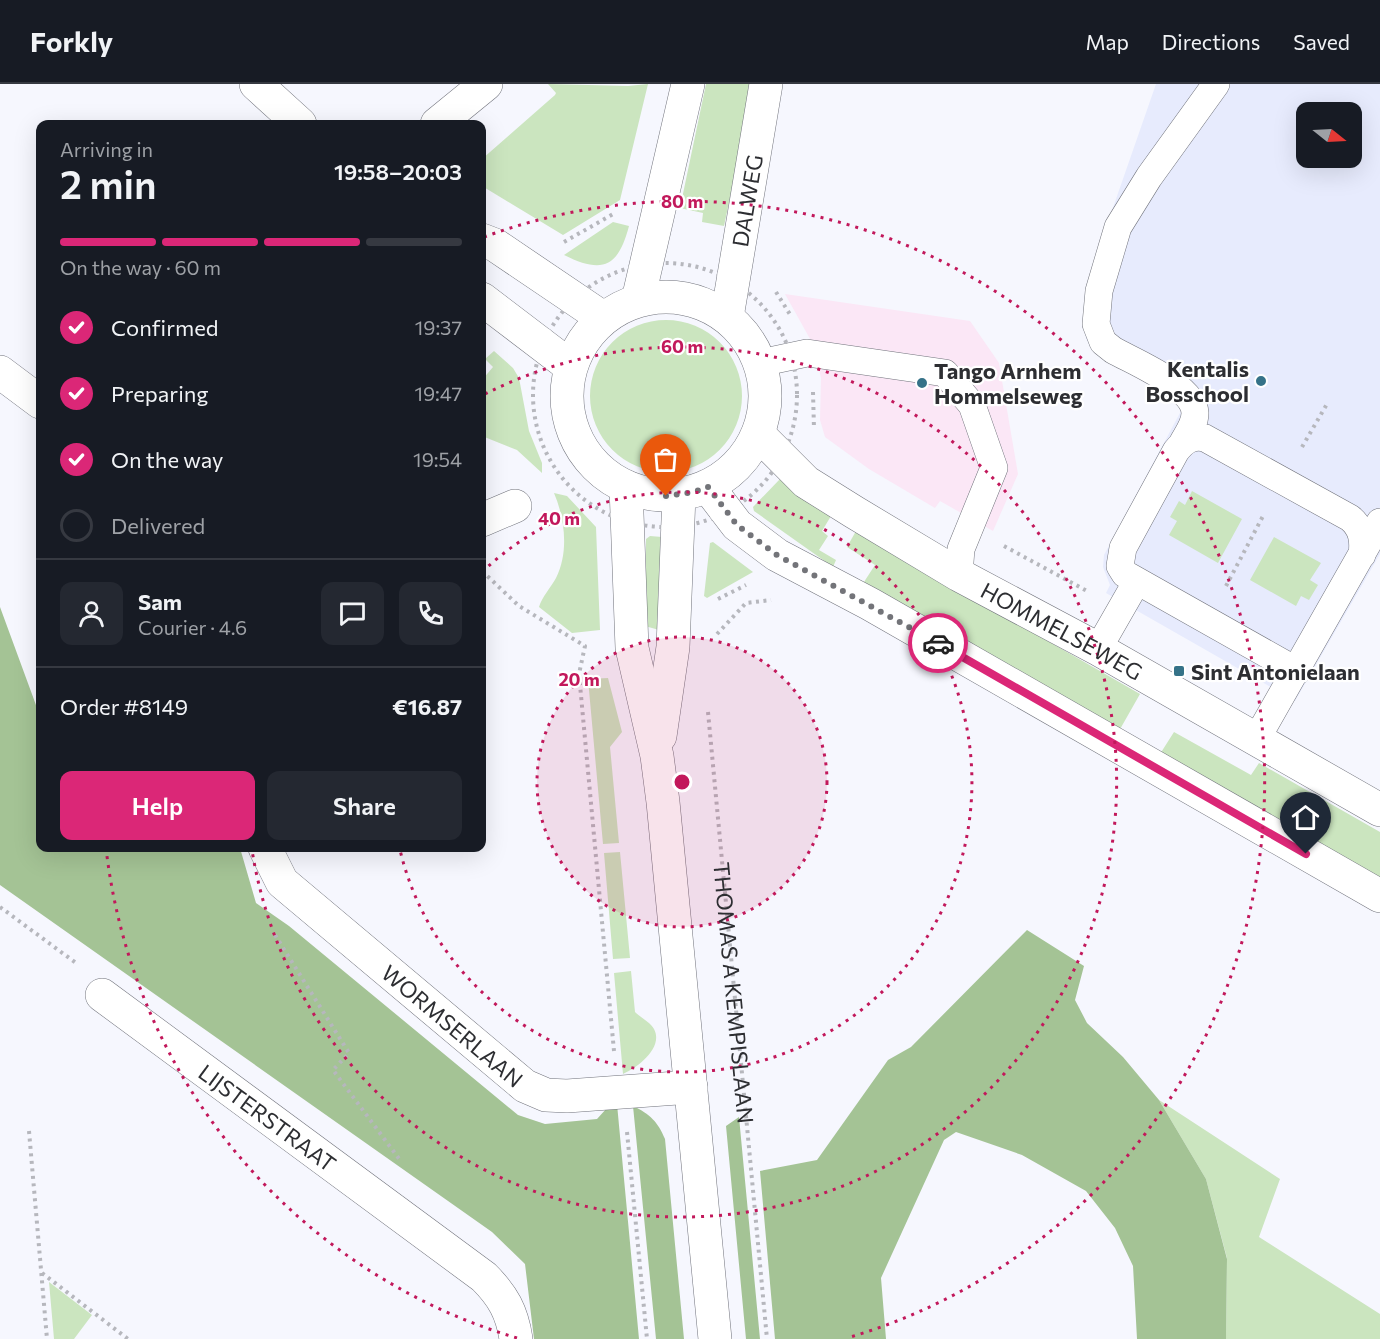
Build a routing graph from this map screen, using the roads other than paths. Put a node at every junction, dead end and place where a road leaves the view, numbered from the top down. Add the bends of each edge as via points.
1 (256, 84) edge
2 (486, 84) edge
3 (688, 84) edge
4 (766, 84) edge
5 (1216, 84) edge
6 (296, 120) edge
7 (442, 120) edge
8 (486, 242) edge
9 (638, 300) junction
10 (486, 302) edge
11 (727, 317) junction
12 (603, 318) junction
13 (759, 363) junction
14 (570, 366) junction
15 (0, 372) edge
16 (36, 399) edge
17 (758, 434) junction
18 (1183, 442) junction
19 (626, 487) junction
20 (693, 491) junction
21 (515, 506) dead end
22 (486, 518) edge
23 (1380, 522) edge
24 (1362, 555) junction
25 (959, 575) junction
26 (1137, 581) junction
27 (1098, 649) junction
28 (1297, 671) junction
29 (1256, 740) junction
30 (657, 756) junction
31 (1380, 810) edge
32 (267, 852) edge
33 (1380, 896) edge
34 (102, 995) road end
35 (692, 1087) junction
36 (516, 1339) edge
37 (715, 1339) edge

1 - 6 street
2 - 7 street
3 - 9 street
4 - 11 street, DALWEG
5 - 18 lane via 1149,177 1118,228 1098,302 1096,324 1103,342 1184,390 1191,399 1194,422
8 - 12 street
9 - 11 street via 685,298
9 - 12 street
10 - 14 street
11 - 13 street via 752,345
12 - 14 street via 584,340
13 - 17 street via 765,386
13 - 25 lane via 807,353 945,374 972,405 994,468 962,549
14 - 19 street via 567,414 575,437 604,475
15 - 16 street
17 - 20 street via 737,465
17 - 25 street, HOMMELSEWEG via 806,482
18 - 24 lane via 1197,436 1205,438 1357,524 1364,544
18 - 26 lane via 1120,557 1125,574
19 - 20 street via 652,495
19 - 30 street via 632,648
20 - 30 street via 678,527 672,647
20 - 33 street via 727,512 737,525 777,555 870,604
21 - 22 street
23 - 24 lane
24 - 28 lane
25 - 27 street, HOMMELSEWEG
26 - 27 lane
26 - 28 lane
27 - 29 street, HOMMELSEWEG
28 - 29 lane
29 - 31 street, HOMMELSEWEG
30 - 35 street
32 - 35 street, WORMSERLAAN via 282,882 525,1086 546,1095 567,1096
34 - 36 street, LIJSTERSTRAAT via 484,1277 501,1293 512,1315
35 - 37 street

